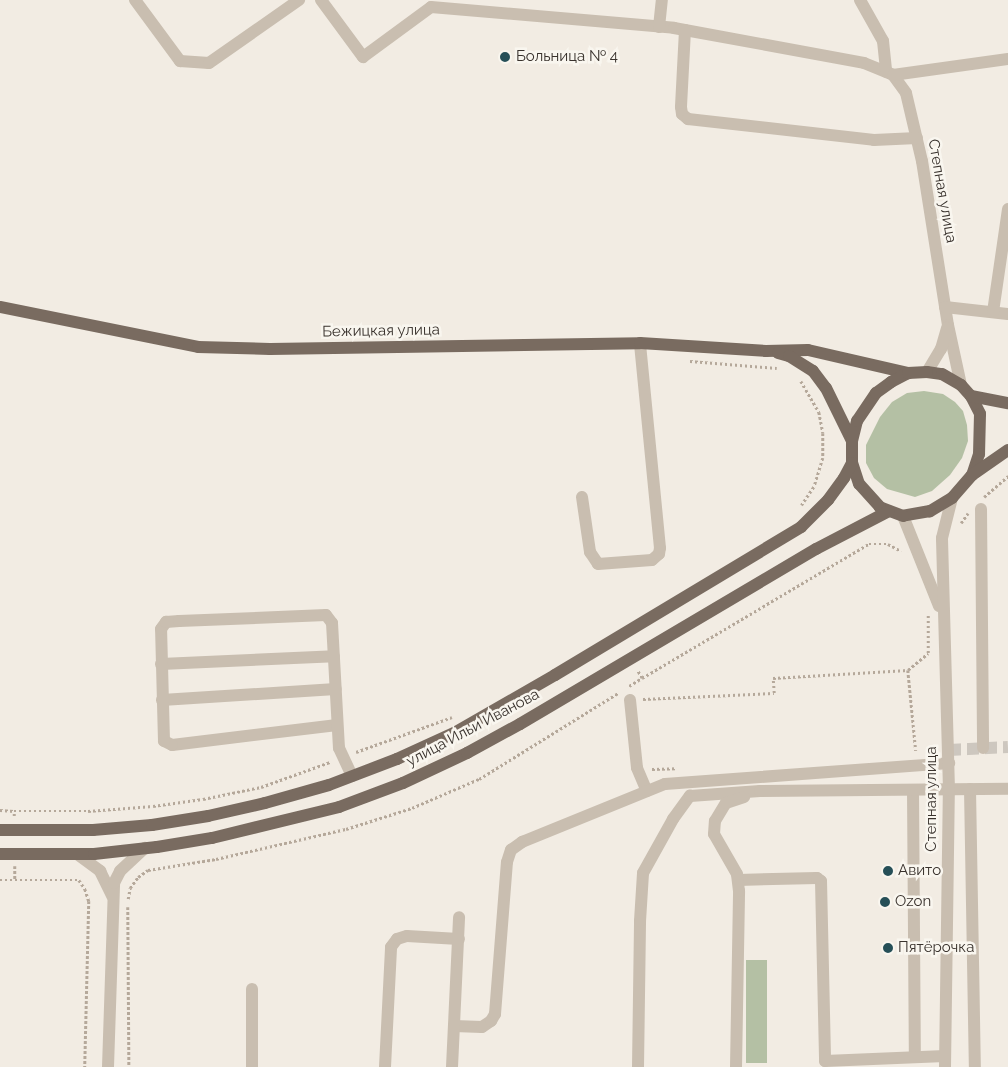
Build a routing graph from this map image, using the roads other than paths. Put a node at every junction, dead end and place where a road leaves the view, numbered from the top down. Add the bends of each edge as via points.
1 (134, 0) edge
2 (298, 0) edge
3 (321, 0) edge
4 (662, 0) edge
5 (860, 0) edge
6 (428, 4) edge
7 (659, 27) junction
8 (685, 30) junction
9 (1008, 59) edge
10 (889, 73) junction
11 (917, 138) junction
12 (1008, 209) edge
13 (0, 307) edge
14 (945, 307) junction
15 (992, 312) junction
16 (1008, 314) edge
17 (948, 325) junction
18 (640, 343) junction
19 (766, 351) junction
20 (927, 372) junction
21 (908, 373) junction
22 (961, 385) junction
23 (971, 396) junction
24 (1008, 403) edge
25 (852, 441) junction
26 (1008, 450) edge
27 (852, 463) junction
28 (972, 475) junction
29 (582, 497) dead end
30 (952, 498) junction
31 (977, 507) road end
32 (889, 511) junction
33 (902, 516) junction
34 (944, 624) junction
35 (334, 656) junction
36 (161, 664) junction
37 (336, 689) junction
38 (162, 700) junction
39 (635, 700) road end
40 (337, 725) junction
41 (983, 748) dead end
42 (949, 763) junction
43 (352, 776) junction
44 (1008, 789) edge
45 (912, 790) junction
46 (949, 790) junction
47 (970, 790) junction
48 (648, 791) junction
49 (760, 791) junction
50 (0, 830) edge
51 (145, 848) junction
52 (0, 854) edge
53 (77, 854) junction
54 (738, 880) junction
55 (113, 899) junction
56 (460, 917) dead end
57 (458, 939) junction
58 (252, 989) dead end
59 (454, 1026) junction
60 (915, 1056) junction
61 (945, 1062) edge
62 (108, 1067) edge
63 (252, 1067) edge
64 (384, 1067) edge
65 (452, 1067) edge
66 (638, 1067) edge
67 (736, 1067) edge
68 (975, 1067) edge

1 - 2 street via 180,61 209,63
3 - 6 street via 362,56
4 - 7 street
5 - 10 street via 883,41
6 - 7 street
7 - 8 street
8 - 10 street via 864,63
8 - 11 street via 682,114 688,119 874,140
9 - 10 street
10 - 11 street, Степная улица via 906,93
11 - 14 street, Степная улица
12 - 15 street
13 - 18 main road, Бежицкая улица via 198,346 270,349
14 - 15 street
14 - 17 street, Степная улица
15 - 16 street
17 - 20 street via 942,349
17 - 22 street, Степная улица
18 - 19 main road, Бежицкая улица
18 - 29 street via 659,554 652,560 598,564 590,552
19 - 21 main road via 808,350
19 - 25 main road via 789,356 813,371 826,388
20 - 21 main road
20 - 22 main road via 942,374
21 - 25 main road via 876,393 857,421
22 - 23 main road
23 - 24 main road
23 - 28 main road via 980,414 981,436
25 - 27 main road
26 - 28 main road
27 - 32 main road via 860,484 869,496
27 - 43 main road, улица Ильи Иванова via 828,500 802,527 456,732
28 - 30 main road
30 - 33 main road via 930,511
30 - 34 street, Степная улица via 942,538
31 - 41 street
32 - 33 main road
32 - 51 main road, улица Ильи Иванова via 816,549 520,724 403,783 339,807 272,825
33 - 34 street via 932,584
34 - 42 street, Степная улица
35 - 36 street
35 - 36 street via 332,623 326,616 179,621 166,622 161,629
35 - 37 street
36 - 38 street
37 - 38 street
37 - 40 street
38 - 40 street via 164,740 172,745
39 - 48 street via 637,768
40 - 43 street via 339,748
42 - 46 street, Степная улица
42 - 48 street via 665,784
43 - 50 main road, улица Ильи Иванова via 265,803 152,825 93,830
44 - 47 street
45 - 46 street
45 - 49 street
45 - 60 street
46 - 47 street
46 - 61 street, Степная улица
47 - 68 street
48 - 59 street via 522,842 512,850 507,862 495,1014 482,1027
49 - 54 street via 726,803 715,821 714,834
49 - 66 street via 690,796 673,819 643,873
51 - 53 main road, улица Ильи Иванова
51 - 55 street via 120,871 114,884
52 - 53 main road, улица Ильи Иванова
53 - 55 street via 100,871
54 - 60 street via 817,878 821,881 825,1061
54 - 67 street
55 - 62 street
56 - 57 street
57 - 59 street
57 - 64 street via 407,936 397,939 391,948
58 - 63 street
59 - 65 street
60 - 61 street

